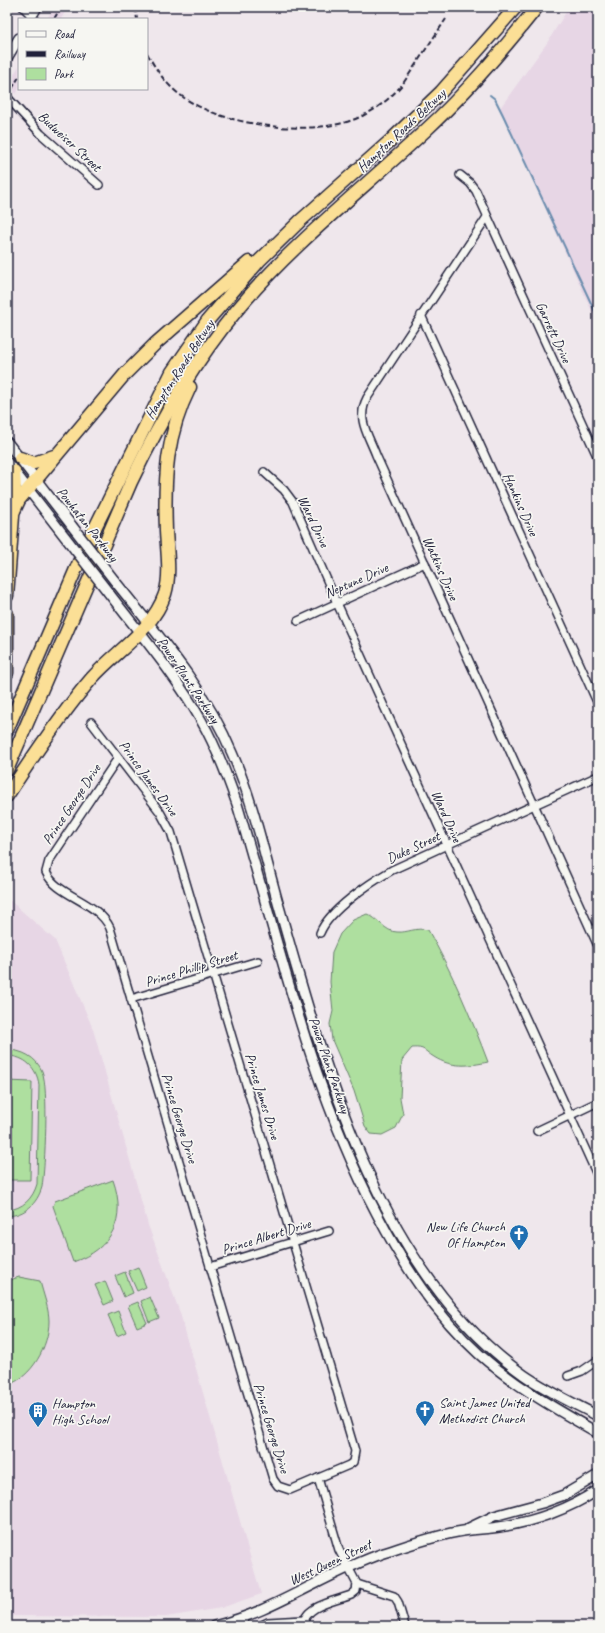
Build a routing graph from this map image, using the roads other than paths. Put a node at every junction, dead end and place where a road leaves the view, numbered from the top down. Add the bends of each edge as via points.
1 (23, 7) edge
2 (37, 7) edge
3 (516, 7) edge
4 (537, 7) edge
5 (31, 17) edge
6 (18, 40) edge
7 (7, 58) edge
8 (7, 97) edge
9 (460, 175) dead end
10 (99, 185) dead end
11 (487, 217) junction
12 (300, 221) junction
13 (421, 315) junction
14 (219, 333) junction
15 (7, 442) edge
16 (56, 455) junction
17 (20, 458) junction
18 (598, 458) edge
19 (11, 467) edge
20 (264, 472) dead end
21 (36, 480) junction
22 (29, 490) junction
23 (13, 513) junction
24 (425, 563) junction
25 (7, 596) edge
26 (337, 603) junction
27 (7, 614) edge
28 (298, 621) dead end
29 (148, 623) junction
30 (140, 634) junction
31 (7, 673) edge
32 (598, 704) edge
33 (91, 722) dead end
34 (7, 730) edge
35 (118, 758) junction
36 (7, 770) edge
37 (598, 776) edge
38 (7, 796) edge
39 (534, 805) junction
40 (446, 846) junction
41 (320, 933) dead end
42 (598, 946) edge
43 (258, 961) dead end
44 (214, 975) junction
45 (131, 999) junction
46 (598, 1102) edge
47 (570, 1114) junction
48 (537, 1131) dead end
49 (598, 1177) edge
50 (329, 1231) dead end
51 (293, 1242) junction
52 (210, 1267) junction
53 (598, 1360) edge
54 (568, 1376) dead end
55 (598, 1416) edge
56 (598, 1432) edge
57 (598, 1475) edge
58 (318, 1478) junction
59 (598, 1490) edge
60 (462, 1531) junction
61 (348, 1567) junction
62 (357, 1584) junction
63 (244, 1622) edge
64 (303, 1623) edge
65 (214, 1626) edge
66 (260, 1626) edge
67 (405, 1626) edge

1 - 5 street
2 - 5 main road
3 - 12 highway, Hampton Roads Beltway via 464,67 416,116
4 - 14 highway, Hampton Roads Beltway via 444,112 295,249 257,287
6 - 7 main road
8 - 10 street, Budweiser Street via 41,134
9 - 11 street, Garrett Drive via 473,186
11 - 13 street, Watkins Drive
11 - 18 street, Garrett Drive
12 - 16 highway via 155,344 125,374
12 - 34 highway, Hampton Roads Beltway via 230,293 172,372 85,548
13 - 24 street, Watkins Drive via 362,408 362,418
13 - 32 street, Hankins Drive
14 - 29 highway via 183,401 172,433 165,483 167,583 164,595
14 - 36 highway, Hampton Roads Beltway via 178,393 149,446
15 - 17 main road, Powhatan Parkway
16 - 17 highway via 34,463
16 - 21 highway
17 - 21 main road, Powhatan Parkway
19 - 22 main road, Powhatan Parkway
19 - 23 highway
20 - 26 street, Ward Drive via 293,502
21 - 22 highway
21 - 29 main road, Powhatan Parkway, bridge
22 - 23 highway via 15,506
22 - 30 main road, Powhatan Parkway, bridge
23 - 25 highway
24 - 26 street, Neptune Drive
24 - 39 street, Watkins Drive
26 - 28 street, Neptune Drive
26 - 40 street, Ward Drive
27 - 31 highway
29 - 30 highway
29 - 55 main road, Power Plant Parkway via 199,692 232,753 248,796 321,1051 362,1158 404,1240 440,1294 487,1345 542,1387
30 - 38 highway via 82,691
30 - 56 main road, Power Plant Parkway via 189,700 221,761 237,804 317,1076 355,1172 393,1245 431,1302 478,1353 533,1396
33 - 35 street, Prince James Drive
35 - 44 street, Prince James Drive via 168,824
35 - 45 street, Prince George Drive via 49,861 46,872 53,882 98,912 108,923
37 - 39 street, Duke Street
39 - 40 street, Duke Street
39 - 42 street, Watkins Drive
40 - 41 street, Duke Street via 392,870 370,883 328,919
40 - 47 street, Ward Drive
43 - 44 street, Prince Phillip Street
44 - 45 street, Prince Phillip Street
44 - 51 street, Prince James Drive
45 - 52 street, Prince George Drive
46 - 47 street
47 - 48 street
47 - 49 street, Ward Drive
50 - 51 street, Prince Albert Drive
51 - 52 street, Prince Albert Drive
51 - 58 street, Prince James Drive via 355,1451 355,1457 349,1466
52 - 58 street, Prince George Drive via 275,1483 282,1489 290,1490
53 - 54 street via 582,1371
57 - 60 main road, West Queen Street via 564,1495 494,1516
58 - 61 street via 339,1550
59 - 60 main road, West Queen Street via 568,1506 540,1516 500,1527
60 - 61 main road, West Queen Street via 383,1553
61 - 62 street
61 - 63 main road, West Queen Street
62 - 64 street via 354,1594 312,1610 307,1613
62 - 67 street via 394,1596
63 - 65 main road, West Queen Street
64 - 66 street via 268,1622

